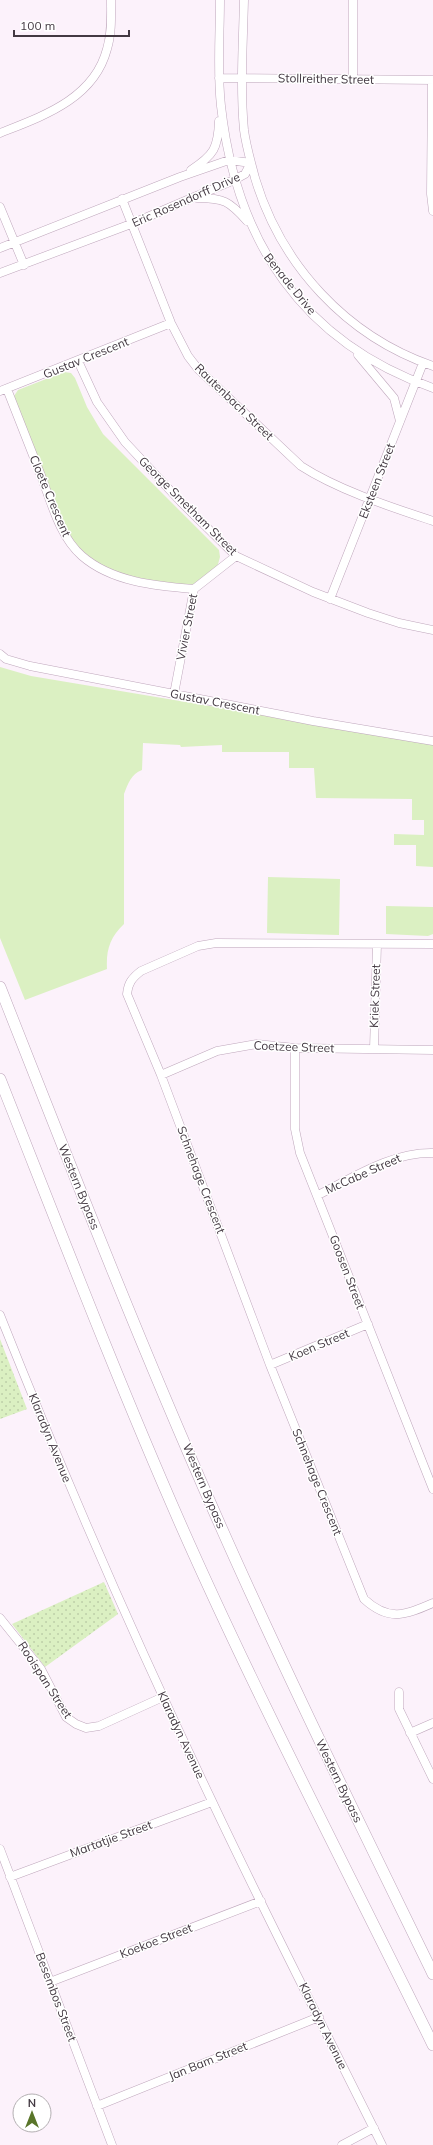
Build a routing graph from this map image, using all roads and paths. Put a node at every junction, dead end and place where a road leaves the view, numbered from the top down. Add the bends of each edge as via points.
1 (112, 0) edge
2 (220, 0) edge
3 (244, 0) edge
4 (353, 0) edge
5 (219, 78) junction
6 (243, 78) junction
7 (353, 79) junction
8 (433, 80) edge
9 (220, 105) junction
10 (0, 133) edge
11 (229, 160) junction
12 (251, 163) junction
13 (180, 177) junction
14 (234, 180) junction
15 (194, 198) junction
16 (122, 199) junction
17 (0, 207) edge
18 (433, 211) edge
19 (131, 224) junction
20 (251, 226) junction
21 (15, 241) junction
22 (0, 248) edge
23 (24, 265) junction
24 (0, 273) edge
25 (171, 323) junction
26 (353, 350) junction
27 (78, 361) junction
28 (423, 363) junction
29 (433, 366) edge
30 (416, 382) junction
31 (433, 388) edge
32 (3, 390) edge
33 (400, 422) junction
34 (369, 498) junction
35 (433, 521) edge
36 (236, 556) junction
37 (194, 589) junction
38 (330, 599) junction
39 (433, 630) edge
40 (0, 654) edge
41 (174, 694) junction
42 (433, 741) edge
43 (377, 944) junction
44 (433, 944) edge
45 (0, 987) edge
46 (295, 1048) junction
47 (374, 1049) junction
48 (433, 1050) edge
49 (161, 1075) junction
50 (0, 1079) edge
51 (433, 1153) edge
52 (318, 1195) junction
53 (0, 1315) edge
54 (368, 1324) junction
55 (270, 1365) junction
56 (433, 1489) edge
57 (433, 1603) edge
58 (0, 1618) edge
59 (399, 1692) dead end
60 (163, 1697) junction
61 (433, 1723) edge
62 (410, 1733) junction
63 (433, 1779) edge
64 (212, 1802) junction
65 (0, 1849) edge
66 (10, 1877) junction
67 (262, 1901) junction
68 (433, 1974) edge
69 (50, 1982) junction
70 (319, 2017) junction
71 (433, 2044) edge
72 (97, 2106) junction
73 (374, 2128) junction
74 (112, 2145) edge
75 (342, 2145) edge
76 (382, 2145) edge

1 - 10 street via 107,50 96,72 82,90 46,115
2 - 5 street, Benade Drive
3 - 6 street, Benade Drive
4 - 7 street
5 - 6 street, Stollreither Street
5 - 9 street, Benade Drive
6 - 7 street, Stollreither Street
6 - 12 street, Benade Drive via 244,132
7 - 8 street, Stollreither Street
8 - 18 street
9 - 11 street, Benade Drive
9 - 13 street via 218,135 211,156
11 - 12 street, Eric Rosendorff Drive
11 - 13 street, Eric Rosendorff Drive
11 - 14 street, Benade Drive
12 - 14 street, Eric Rosendorff Drive via 245,174
12 - 28 street, Benade Drive via 261,197 276,232 301,272 338,310 362,330
13 - 16 street, Eric Rosendorff Drive
14 - 15 street, Eric Rosendorff Drive
14 - 20 street, Benade Drive
15 - 19 street, Eric Rosendorff Drive
15 - 20 street via 217,198 230,204
16 - 19 street, Rautenbach Street
16 - 21 street, Eric Rosendorff Drive
17 - 21 street
19 - 23 street, Eric Rosendorff Drive
19 - 25 street, Rautenbach Street
20 - 26 street, Benade Drive via 274,267 297,297
21 - 22 street, Eric Rosendorff Drive
21 - 23 street
23 - 24 street, Eric Rosendorff Drive
25 - 27 street, Gustav Crescent
25 - 34 street, Rautenbach Street via 188,356 198,369 288,455 313,474
26 - 30 street, Benade Drive
26 - 33 street via 394,398
27 - 32 street, Gustav Crescent
27 - 36 street, George Smetham Street via 97,402 125,442 180,502
28 - 29 street, Benade Drive
28 - 30 street, Eksteen Street
30 - 31 street, Benade Drive
30 - 33 street, Eksteen Street
32 - 37 street, Cloete Crescent via 58,520 74,547 111,574 137,581
33 - 34 street, Eksteen Street
34 - 35 street, Rautenbach Street
34 - 38 street, Eksteen Street
36 - 37 street, Vivier Street
36 - 38 street, George Smetham Street
37 - 41 street, Vivier Street
38 - 39 street, George Smetham Street via 382,619
40 - 41 street, Gustav Crescent via 6,659 30,666
41 - 42 street, Gustav Crescent
43 - 44 street, Schnehage Crescent
43 - 47 street, Kriek Street
43 - 49 street, Schnehage Crescent via 216,943 198,946 141,971 133,977 127,994
45 - 68 highway, Western Bypass via 113,1273 212,1507 292,1684
46 - 47 street, Coetzee Street
46 - 49 street, Coetzee Street via 257,1044 233,1047 217,1051
46 - 52 street, Goosen Street via 295,1129 300,1153
47 - 48 street, Coetzee Street
49 - 55 street, Schnehage Crescent
50 - 71 highway via 180,1523 263,1702
51 - 52 street, McCabe Street via 396,1158
52 - 54 street, Goosen Street
53 - 60 street, Klaradyn Avenue via 62,1470
54 - 55 street, Koen Street
54 - 56 street, Goosen Street
55 - 57 street, Schnehage Crescent via 364,1599 382,1612 395,1615 409,1613
58 - 60 street, Rooispan Street via 41,1669 66,1717 76,1724 86,1728 99,1726
59 - 62 street via 399,1709
60 - 64 street, Klaradyn Avenue
61 - 62 street
62 - 63 street
64 - 66 street, Martatjie Street
64 - 67 street, Klaradyn Avenue
65 - 66 street, Besembos Street
66 - 69 street, Besembos Street
67 - 69 street, Koekoe Street
67 - 70 street, Klaradyn Avenue
69 - 72 street, Besembos Street
70 - 72 street, Jan Bam Street
70 - 73 street, Klaradyn Avenue
72 - 74 street, Besembos Street
73 - 75 street
73 - 76 street, Klaradyn Avenue

